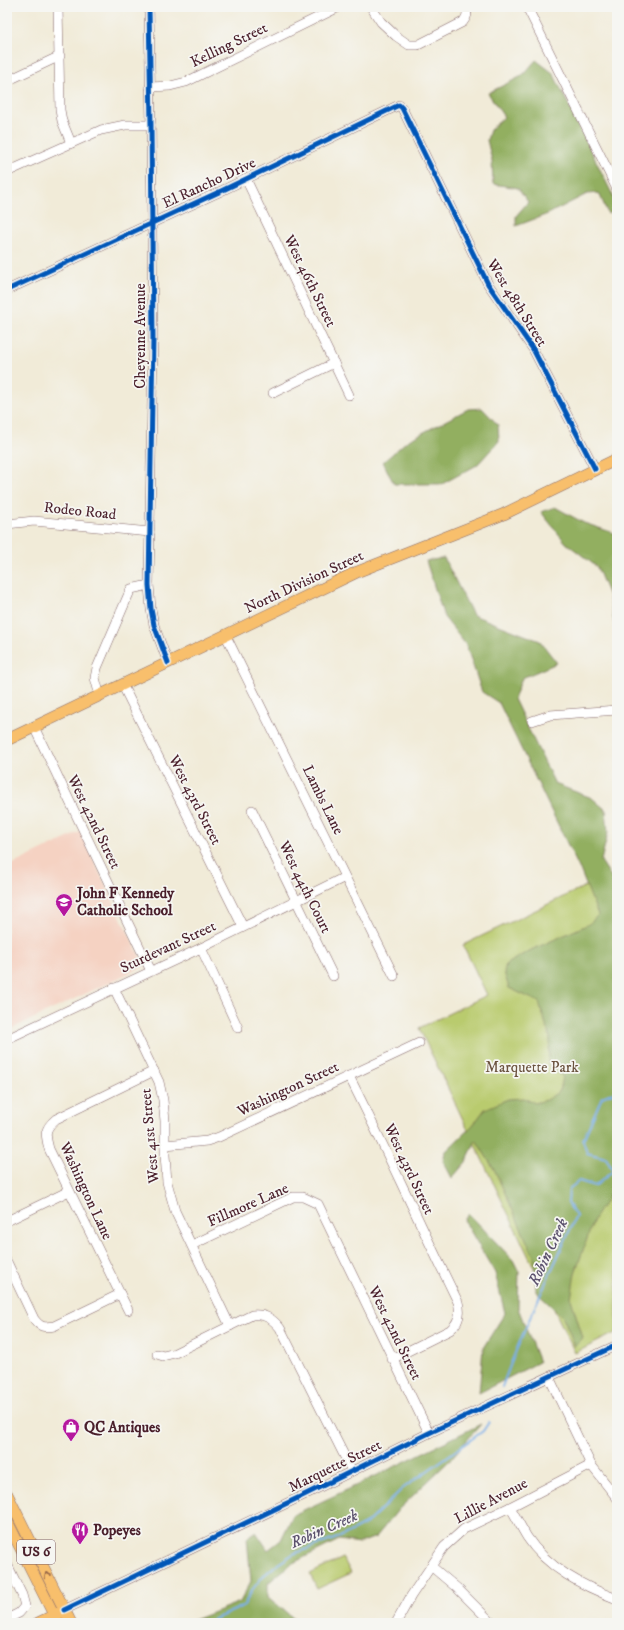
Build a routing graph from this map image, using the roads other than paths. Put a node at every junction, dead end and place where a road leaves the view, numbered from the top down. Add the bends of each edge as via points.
1 (58, 7) edge
2 (149, 7) edge
3 (339, 7) edge
4 (371, 7) edge
5 (466, 7) edge
6 (527, 7) edge
7 (60, 56) junction
8 (7, 81) edge
9 (150, 87) junction
10 (399, 105) joint
11 (151, 125) junction
12 (71, 143) junction
13 (7, 172) edge
14 (246, 179) junction
15 (617, 189) edge
16 (152, 223) junction
17 (7, 290) edge
18 (334, 363) junction
19 (273, 393) dead end
20 (350, 395) dead end
21 (617, 459) edge
22 (595, 469) junction
23 (7, 524) edge
24 (150, 532) junction
25 (149, 584) junction
26 (226, 636) junction
27 (168, 663) junction
28 (122, 686) junction
29 (100, 696) junction
30 (617, 710) edge
31 (532, 721) dead end
32 (34, 728) junction
33 (7, 740) edge
34 (252, 810) dead end
35 (340, 879) dead end
36 (297, 901) junction
37 (243, 927) junction
38 (201, 948) junction
39 (151, 971) junction
40 (333, 976) dead end
41 (394, 976) dead end
42 (114, 988) junction
43 (238, 1028) dead end
44 (7, 1039) edge
45 (419, 1043) dead end
46 (154, 1071) junction
47 (349, 1076) junction
48 (165, 1144) junction
49 (69, 1191) junction
50 (7, 1221) edge
51 (192, 1245) junction
52 (337, 1245) joint
53 (7, 1262) edge
54 (120, 1294) junction
55 (128, 1310) dead end
56 (230, 1326) junction
57 (617, 1345) edge
58 (157, 1354) dead end
59 (392, 1359) junction
60 (549, 1377) junction
61 (429, 1433) junction
62 (591, 1465) junction
63 (352, 1471) junction
64 (7, 1494) edge
65 (617, 1498) edge
66 (510, 1507) junction
67 (7, 1521) edge
68 (7, 1564) edge
69 (431, 1566) junction
70 (617, 1599) edge
71 (59, 1616) edge
72 (7, 1619) edge
73 (38, 1623) edge
74 (71, 1623) edge
75 (396, 1623) edge
76 (492, 1623) edge

1 - 7 street
2 - 9 street, Cheyenne Avenue
3 - 9 street, Kelling Street via 186,82
4 - 5 street via 381,22 396,36 409,45 418,45 463,22 468,13
6 - 15 street
7 - 8 street
7 - 12 street via 60,110
9 - 11 street, Cheyenne Avenue
10 - 14 street, El Rancho Drive
10 - 22 street, West 48th Street via 488,284 533,349
11 - 12 street via 113,126
11 - 16 street, Cheyenne Avenue
12 - 13 street
14 - 16 street, El Rancho Drive
14 - 18 street, West 46th Street
16 - 17 street, El Rancho Drive
16 - 24 street, Cheyenne Avenue
18 - 19 street
18 - 20 street, West 46th Street
21 - 22 main road, North Division Street
22 - 26 main road, North Division Street via 504,514 357,572
23 - 24 street, Rodeo Road via 34,521
24 - 25 street, Cheyenne Avenue
25 - 27 street, Cheyenne Avenue via 154,625
25 - 29 street via 131,589 127,598 97,668 95,678
26 - 27 main road, North Division Street
26 - 41 street, Lambs Lane
27 - 28 main road, North Division Street
28 - 29 main road, North Division Street
28 - 37 street, West 43rd Street
29 - 32 main road, North Division Street
30 - 31 street via 550,716
32 - 33 main road, North Division Street
32 - 39 street, West 42nd Street
34 - 36 street, West 44th Court
35 - 36 street, Sturdevant Street
36 - 37 street, Sturdevant Street
36 - 40 street, West 44th Court
37 - 38 street, Sturdevant Street
38 - 39 street, Sturdevant Street
38 - 43 street
39 - 42 street, Sturdevant Street
42 - 44 street, Sturdevant Street
42 - 46 street, West 41st Street
45 - 47 street, Washington Street
46 - 48 street, West 41st Street via 163,1100
46 - 49 street, Washington Lane via 50,1124 45,1134 48,1149
47 - 48 street, Washington Street via 220,1137 206,1141
47 - 59 street, West 43rd Street via 459,1306 458,1319 450,1330
48 - 51 street, West 41st Street via 167,1182 175,1211
49 - 50 street
49 - 54 street, Washington Lane
51 - 52 street, Fillmore Lane via 293,1197 303,1197 318,1204
51 - 56 street, West 41st Street
52 - 59 street, West 42nd Street
53 - 54 street via 34,1319 38,1325 45,1328
54 - 55 street, Washington Lane
56 - 58 street via 175,1353 163,1356
56 - 63 street via 252,1315 261,1314 274,1320
57 - 60 street, Marquette Street
59 - 61 street, West 42nd Street
60 - 61 street, Marquette Street
60 - 62 street
61 - 63 street, Marquette Street
62 - 65 street
62 - 66 street, Lillie Avenue
63 - 71 street, Marquette Street
71 -> 64 main road, US 6
66 - 69 street, Lillie Avenue via 464,1529 444,1547
66 - 70 street via 527,1538 554,1564 572,1579
67 - 71 main road, US 6
68 - 72 street via 25,1606 19,1613
69 - 75 street, Lillie Avenue
69 - 76 street via 458,1588
71 - 73 main road, Marquette Street
71 - 74 main road, US 6

